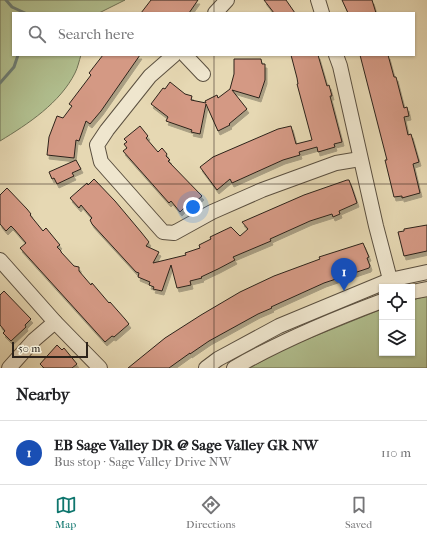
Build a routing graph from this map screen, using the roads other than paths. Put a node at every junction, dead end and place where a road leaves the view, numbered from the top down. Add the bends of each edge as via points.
1 (226, 0) edge
2 (318, 0) edge
3 (216, 12) edge
4 (322, 12) edge
5 (173, 56) edge
6 (186, 56) edge
7 (336, 56) edge
8 (203, 74) dead end
9 (360, 158) junction
10 (0, 260) edge
11 (427, 272) edge
12 (391, 284) edge
13 (379, 288) edge
14 (427, 289) edge
15 (415, 291) edge
16 (379, 301) edge
17 (55, 322) junction
18 (9, 368) edge
19 (100, 368) edge
20 (206, 368) edge
21 (234, 368) edge

1 - 3 street
2 - 4 street
5 - 9 street via 150,76 97,145 102,162 163,232 174,233 212,212 277,185 336,163
6 - 8 street
7 - 9 street
9 - 12 street
10 - 17 street
11 - 12 street
13 - 20 street via 279,326
14 - 15 street
16 - 21 street via 269,348
17 - 18 street via 34,340
17 - 19 street

